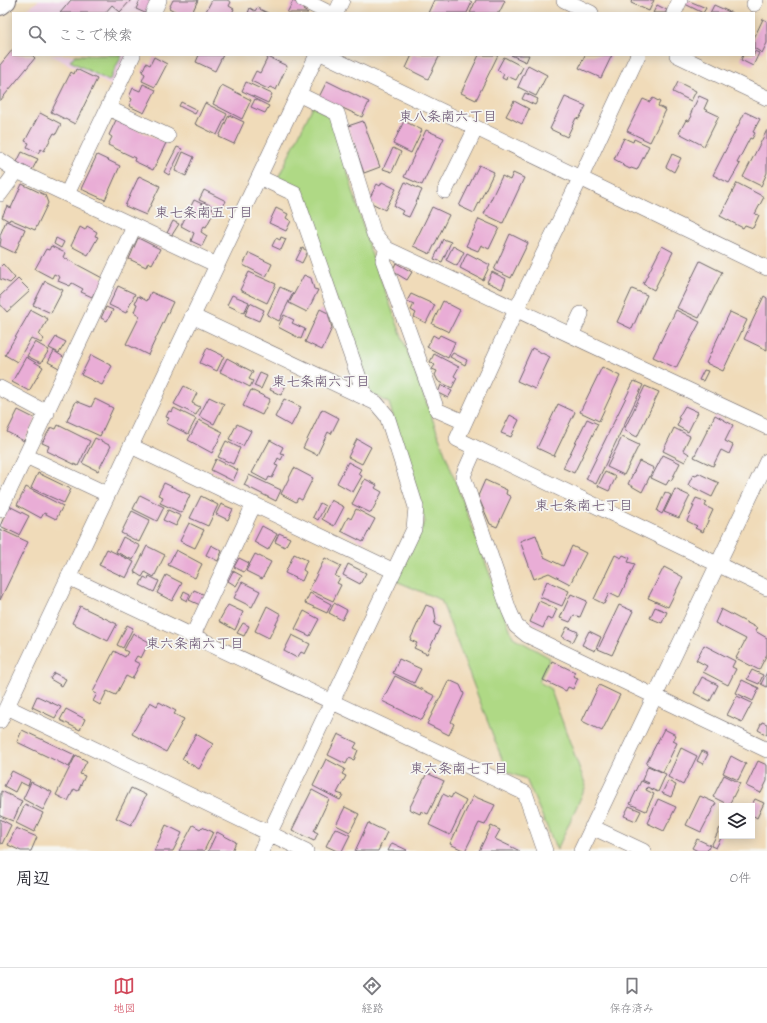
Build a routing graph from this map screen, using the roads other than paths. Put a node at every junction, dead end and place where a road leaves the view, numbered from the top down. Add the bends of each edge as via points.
1 (5, 0) edge
2 (159, 0) edge
3 (303, 0) edge
4 (342, 0) edge
5 (564, 0) edge
6 (680, 0) edge
7 (0, 4) edge
8 (587, 7) edge
9 (153, 12) edge
10 (327, 12) edge
11 (336, 12) edge
12 (674, 12) edge
13 (133, 56) edge
14 (316, 56) edge
15 (327, 56) edge
16 (638, 56) edge
17 (679, 56) edge
18 (298, 94) junction
19 (767, 98) edge
20 (108, 108) junction
21 (476, 128) junction
22 (168, 136) dead end
23 (0, 160) edge
24 (17, 171) junction
25 (258, 177) junction
26 (580, 179) junction
27 (445, 191) dead end
28 (0, 194) edge
29 (67, 194) junction
30 (134, 227) junction
31 (387, 249) junction
32 (217, 265) junction
33 (767, 268) edge
34 (516, 310) junction
35 (581, 314) dead end
36 (192, 316) junction
37 (571, 335) junction
38 (0, 388) edge
39 (366, 398) junction
40 (46, 412) junction
41 (464, 422) junction
42 (767, 428) edge
43 (131, 446) junction
44 (475, 449) junction
45 (26, 456) junction
46 (767, 461) edge
47 (107, 494) junction
48 (254, 504) junction
49 (0, 510) edge
50 (718, 564) junction
51 (394, 571) junction
52 (68, 577) junction
53 (767, 588) edge
54 (192, 637) junction
55 (654, 696) junction
56 (331, 702) junction
57 (2, 717) edge
58 (767, 750) edge
59 (592, 827) junction
60 (269, 834) junction
61 (261, 851) edge
62 (306, 851) edge
63 (545, 851) edge
64 (581, 851) edge
65 (643, 851) edge

1 - 7 highway
2 - 9 street
3 - 10 street
4 - 11 street
5 - 8 street
6 - 12 street
13 - 20 street
14 - 18 street
15 - 21 street
16 - 26 street
17 - 19 street
18 - 25 street
18 - 31 street via 338,113 374,234
20 - 22 street
20 - 29 street
21 - 26 street
21 - 27 street
23 - 24 street
24 - 28 street
24 - 29 street
25 - 32 street
25 - 39 street via 295,194
26 - 33 street
26 - 34 street
29 - 30 street
30 - 32 street
30 - 40 street
31 - 34 street
31 - 41 street via 383,260 437,410
32 - 36 street
34 - 37 street
34 - 41 street
35 - 37 street
36 - 39 street
36 - 43 street
37 - 42 street
38 - 40 street
39 - 51 street via 376,403 387,416 416,507 414,529
40 - 45 street
41 - 44 street via 456,439
43 - 47 street
43 - 48 street
44 - 50 street
44 - 55 street via 463,476 516,626 527,635
45 - 47 street
45 - 49 street
46 - 50 street
47 - 52 street
48 - 51 street
48 - 54 street
50 - 53 street
50 - 55 street
51 - 56 street
52 - 54 street
52 - 57 street
54 - 56 street
55 - 58 street
55 - 59 street
56 - 60 street
56 - 63 street via 525,793
57 - 60 street
59 - 64 street
59 - 65 street
60 - 61 street
60 - 62 street

